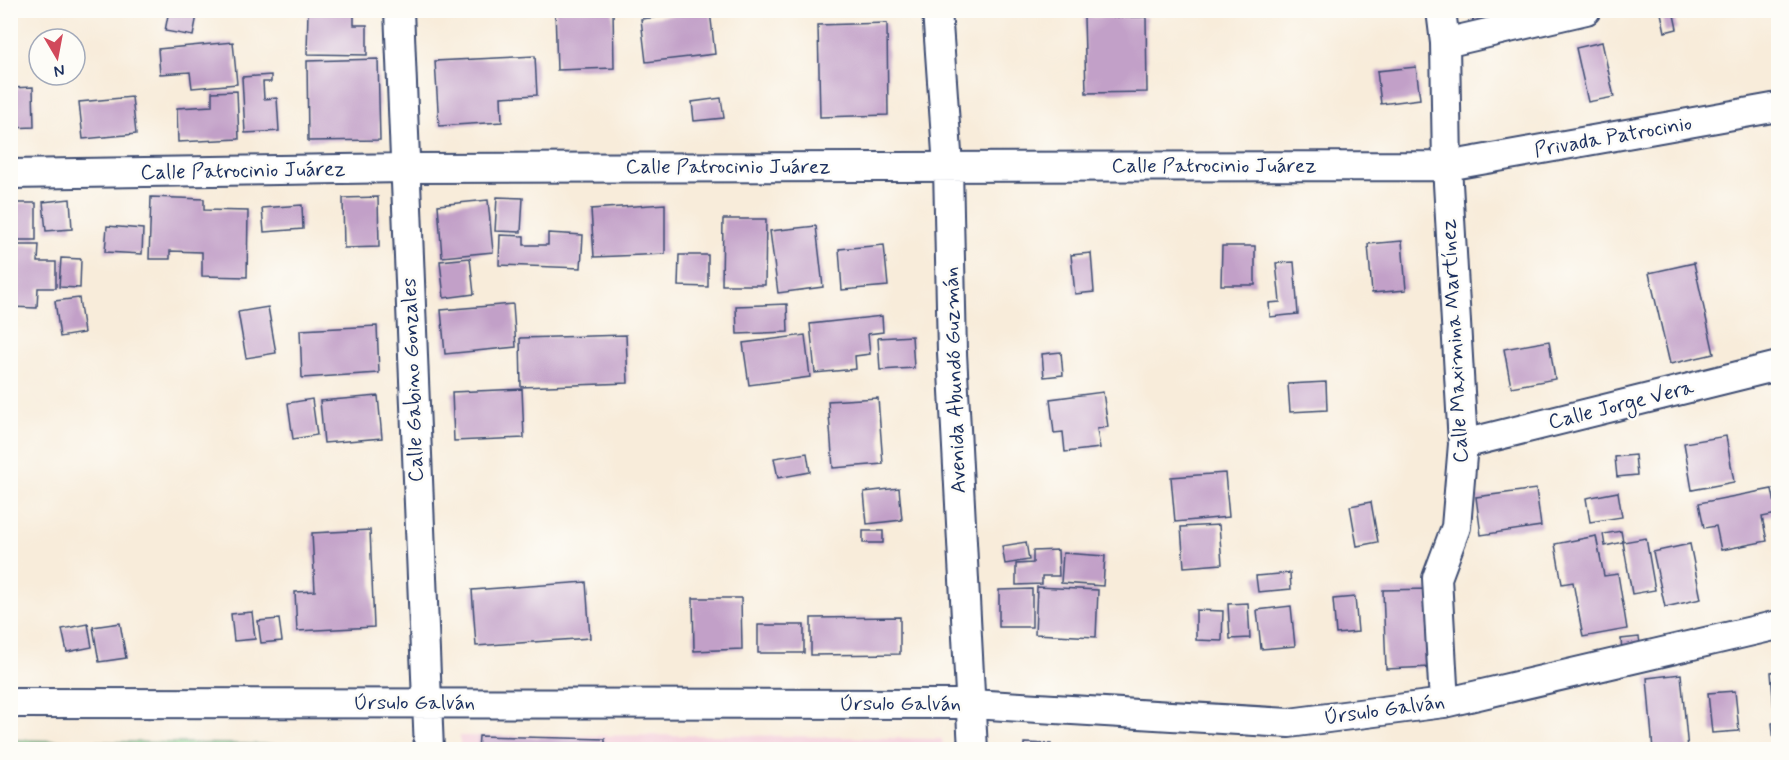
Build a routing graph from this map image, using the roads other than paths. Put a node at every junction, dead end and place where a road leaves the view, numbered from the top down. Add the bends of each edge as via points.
1 (399, 10) edge
2 (937, 10) edge
3 (1441, 10) edge
4 (1586, 10) edge
5 (1445, 43) junction
6 (1779, 107) edge
7 (948, 166) junction
8 (1446, 166) junction
9 (405, 168) junction
10 (10, 174) edge
11 (1779, 366) edge
12 (1463, 444) junction
13 (1779, 625) edge
14 (10, 703) edge
15 (427, 703) junction
16 (1444, 703) junction
17 (972, 704) junction
18 (429, 750) edge
19 (973, 750) edge

1 - 9 street, Calle Gabino Gonzales
2 - 7 street, Avenida Abundó Guzmán
3 - 5 street, Calle Maximina Martínez
4 - 5 street
5 - 8 street, Calle Maximina Martínez
6 - 8 street, Privada Patrocinio
7 - 8 street, Calle Patrocinio Juárez
7 - 9 street, Calle Patrocinio Juárez
7 - 17 street, Avenida Abundó Guzmán via 951,353
8 - 12 street, Calle Maximina Martínez
9 - 10 street, Calle Patrocinio Juárez
9 - 15 street, Calle Gabino Gonzales
11 - 12 street, Calle Jorge Vera
12 - 16 street, Calle Maximina Martínez via 1456,527 1437,578
13 - 16 street, Úrsulo Galván
14 - 15 street, Úrsulo Galván
15 - 17 street, Úrsulo Galván
15 - 18 street, Calle Gabino Gonzales
16 - 17 street, Úrsulo Galván via 1289,723
17 - 19 street, Avenida Abundó Guzmán

